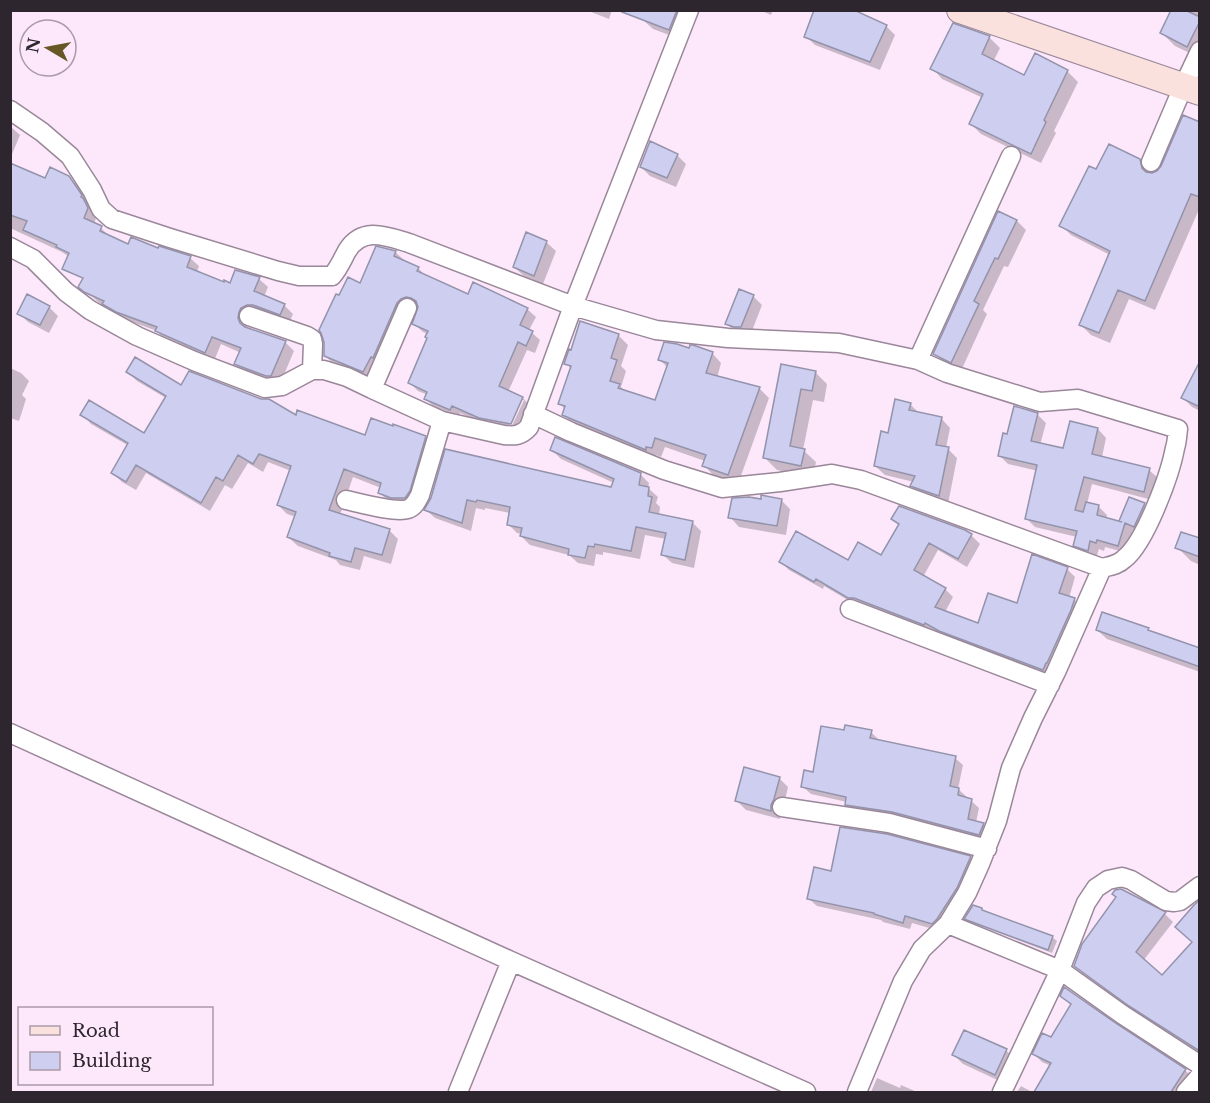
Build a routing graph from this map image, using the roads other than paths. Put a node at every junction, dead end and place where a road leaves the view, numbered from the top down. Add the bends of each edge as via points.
1 (689, 10) edge
2 (960, 10) edge
3 (1200, 51) edge
4 (1191, 90) edge
5 (10, 110) edge
6 (1011, 156) dead end
7 (1151, 162) dead end
8 (10, 247) edge
9 (573, 306) junction
10 (407, 308) dead end
11 (249, 316) dead end
12 (918, 360) junction
13 (312, 370) junction
14 (372, 389) junction
15 (533, 414) junction
16 (442, 421) junction
17 (346, 500) dead end
18 (1102, 568) junction
19 (850, 609) dead end
20 (1050, 685) junction
21 (10, 734) edge
22 (782, 807) dead end
23 (987, 849) junction
24 (1200, 886) edge
25 (948, 924) junction
26 (511, 961) junction
27 (1060, 970) junction
28 (1200, 1065) edge
29 (1200, 1076) edge
30 (458, 1092) edge
31 (806, 1092) edge
32 (857, 1092) edge
33 (1002, 1092) edge
34 (1186, 1092) edge

1 - 9 street
2 - 4 main road
3 - 4 street
4 - 7 street
5 - 9 street via 70,156 101,209 120,222 299,276 332,276 353,242 362,236 384,237
6 - 12 street
8 - 13 street via 33,259 90,310 194,361 265,388 282,386
9 - 12 street via 656,330 839,343
9 - 15 street
10 - 14 street
11 - 13 street via 312,339
12 - 18 street via 1040,402 1078,399 1178,429 1168,473 1136,545 1124,560
13 - 14 street via 324,369
14 - 16 street
15 - 16 street via 525,432 516,436
15 - 18 street via 664,470 722,488 832,474 861,480
16 - 17 street via 414,505 397,509
18 - 20 street
19 - 20 street
20 - 23 street via 1011,768
21 - 26 street
22 - 23 street via 889,823
23 - 25 street
24 - 27 street via 1180,902 1174,902 1122,877 1100,884 1086,903
25 - 27 street
25 - 32 street via 922,949 910,968
26 - 30 street
26 - 31 street
27 - 28 street
27 - 33 street
29 - 34 street

